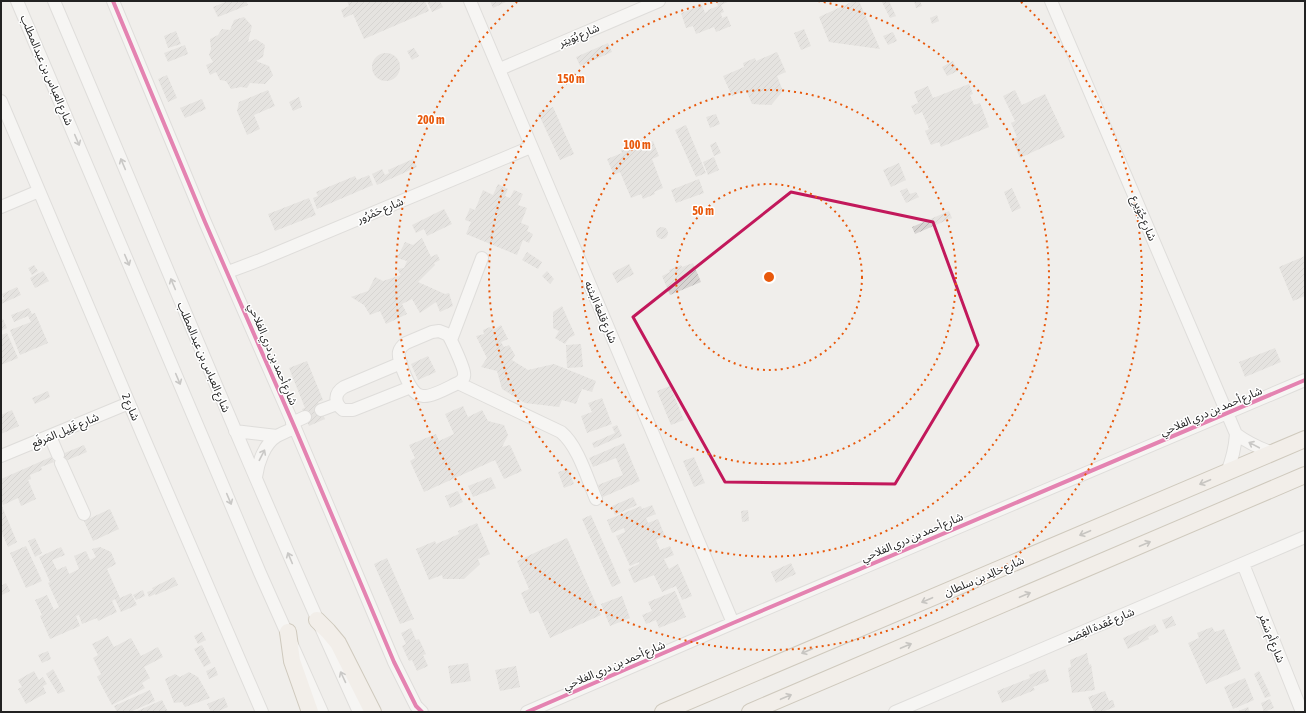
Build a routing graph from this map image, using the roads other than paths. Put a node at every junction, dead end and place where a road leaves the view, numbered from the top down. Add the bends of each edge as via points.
1 (18, 1) edge
2 (54, 1) edge
3 (113, 1) edge
4 (470, 1) edge
5 (659, 1) edge
6 (1051, 1) edge
7 (500, 69) junction
8 (1, 101) edge
9 (531, 147) junction
10 (39, 192) junction
11 (1, 207) edge
12 (482, 258) dead end
13 (228, 272) junction
14 (451, 340) junction
15 (401, 363) junction
16 (1305, 380) edge
17 (458, 383) junction
18 (411, 387) junction
19 (129, 403) junction
20 (337, 404) junction
21 (322, 410) dead end
22 (1227, 414) junction
23 (305, 417) dead end
24 (294, 425) junction
25 (235, 431) junction
26 (1236, 434) junction
27 (50, 436) junction
28 (276, 436) junction
29 (1305, 440) edge
30 (1273, 453) junction
31 (1, 456) edge
32 (1227, 472) junction
33 (1305, 475) edge
34 (256, 477) junction
35 (596, 499) dead end
36 (84, 514) dead end
37 (1305, 537) edge
38 (1242, 564) junction
39 (317, 620) junction
40 (733, 623) junction
41 (288, 632) junction
42 (262, 712) edge
43 (310, 712) edge
44 (322, 712) edge
45 (359, 712) edge
46 (373, 712) edge
47 (422, 712) edge
48 (527, 712) edge
49 (663, 712) edge
50 (752, 712) edge
51 (895, 712) edge
52 (1302, 712) edge

1 -> 41 street, شارع العباس بن عبدالمطلب via 257,566
25 -> 2 street, شارع العباس بن عبدالمطلب
3 - 13 street, شارع أحمد بن دري الفلاحي
4 - 7 street, شارع قلعة البثنه
5 - 7 street, شارع بُوَيتِر
6 - 22 street, شارع جُوَيرِع
7 - 9 street, شارع قلعة البثنه
8 - 10 street, شارع 2
9 - 13 street, شارع حَمْرُور
9 - 40 street, شارع قلعة البثنه
10 - 11 street
10 - 19 street, شارع 2
12 - 14 street
13 - 24 street, شارع أحمد بن دري الفلاحي
14 - 15 street via 443,332 436,331 406,343 399,352
14 - 17 street via 464,373 463,379
15 - 18 street
15 - 20 street via 344,387 337,394
16 - 22 street, شارع أحمد بن دري الفلاحي
17 - 18 street via 424,396 416,393
17 - 35 street via 567,437 576,451
18 - 20 street via 353,410 344,410
19 - 27 street, شارع غَلِيل المَرفَع
19 - 42 street, شارع 2
20 - 21 street
22 - 26 street, شارع جُوَيرِع
22 - 40 street, شارع أحمد بن دري الفلاحي
23 - 24 street
24 - 28 street
24 - 47 street, شارع أحمد بن دري الفلاحي via 394,662 416,706
25 - 28 street
25 - 34 street, شارع العباس بن عبدالمطلب
30 -> 26 street via 1260,449
26 - 32 street via 1232,460
27 - 31 street, شارع غَلِيل المَرفَع
27 - 36 street
34 -> 28 street via 262,455
29 - 30 main road, شارع خالِد بن سلطان
30 - 32 main road, شارع خالِد بن سلطان
32 -> 49 main road, شارع خالِد بن سلطان
50 -> 33 main road
39 -> 34 street, شارع العباس بن عبدالمطلب
37 - 38 street, شارع عُقدة القِصَد
38 - 51 street, شارع عُقدة القِصَد
38 - 52 street, شارع أم سَمُر
45 -> 39 street, شارع العباس بن عبدالمطلب
39 - 46 main road via 338,643
40 - 48 street, شارع أحمد بن دري الفلاحي
41 - 43 main road via 292,661
41 - 44 street, شارع العباس بن عبدالمطلب

